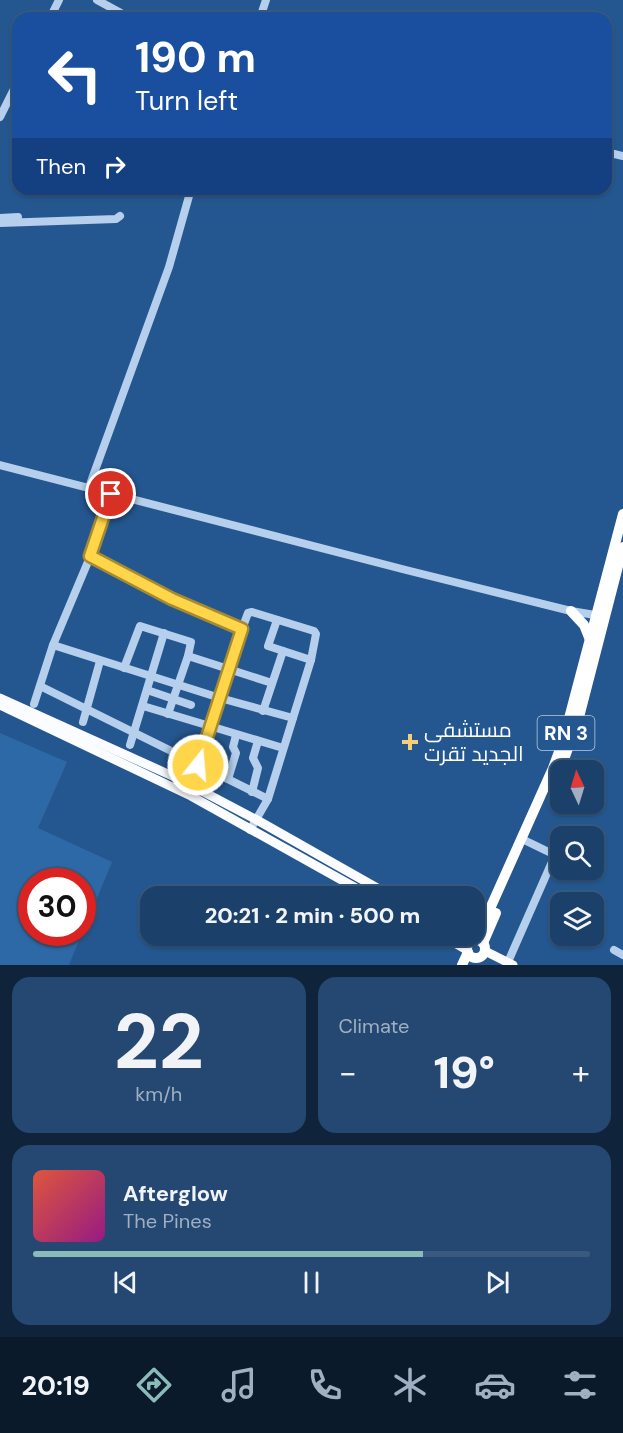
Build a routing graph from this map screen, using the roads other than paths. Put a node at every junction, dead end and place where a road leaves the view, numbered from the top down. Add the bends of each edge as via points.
1 (97, 0) edge
2 (119, 12) edge
3 (12, 93) edge
4 (0, 117) edge
5 (189, 195) edge
6 (0, 218) edge
7 (0, 223) edge
8 (0, 465) edge
9 (89, 487) junction
10 (111, 494) junction
11 (623, 514) edge
12 (623, 548) edge
13 (90, 556) junction
14 (571, 611) junction
15 (600, 616) junction
16 (276, 620) junction
17 (242, 629) junction
18 (164, 633) junction
19 (590, 640) junction
20 (53, 645) junction
21 (283, 651) junction
22 (188, 656) junction
23 (311, 660) junction
24 (100, 661) junction
25 (124, 668) junction
26 (228, 670) junction
27 (152, 675) junction
28 (272, 683) junction
29 (179, 684) junction
30 (40, 686) junction
31 (147, 690) junction
32 (173, 698) junction
33 (220, 698) junction
34 (4, 703) edge
35 (34, 704) dead end
36 (191, 705) dead end
37 (143, 706) junction
38 (87, 709) junction
39 (263, 711) junction
40 (168, 714) junction
41 (292, 718) junction
42 (83, 722) dead end
43 (210, 728) junction
44 (135, 733) junction
45 (236, 735) junction
46 (258, 741) junction
47 (130, 745) dead end
48 (283, 748) junction
49 (198, 765) junction
50 (228, 779) junction
51 (190, 785) junction
52 (252, 792) junction
53 (268, 799) junction
54 (257, 820) junction
55 (250, 830) junction
56 (525, 840) junction
57 (352, 886) edge
58 (374, 886) edge
59 (614, 950) dead end
60 (477, 951) edge
61 (623, 955) edge
62 (507, 964) edge
63 (462, 965) edge

1 - 2 street
3 - 4 street
5 - 9 street via 169,267
6 - 7 street via 120,216
8 - 9 street
9 - 10 street
10 - 13 street
10 - 14 street
11 - 15 highway, RN 3
12 - 15 highway, RN 3
13 - 17 street via 172,599
13 - 20 street
14 - 15 street
14 - 19 highway via 582,622
15 - 19 highway, RN 3
15 - 56 highway, RN 3 via 572,741
16 - 17 street via 250,612
16 - 21 street via 268,646
16 - 23 street via 314,632
17 - 26 street
18 - 22 street via 190,642
18 - 25 street via 138,627
18 - 27 street
19 - 56 highway, RN 3 via 563,741
20 - 24 street
20 - 30 street
21 - 23 street
21 - 28 street
22 - 26 street
22 - 29 street
23 - 41 street
24 - 25 street
24 - 38 street
25 - 27 street
26 - 28 street
26 - 33 street
27 - 29 street
27 - 31 street
28 - 39 street
29 - 32 street
29 - 33 street
30 - 35 street
30 - 38 street
31 - 32 street
31 - 37 street
32 - 36 street
32 - 40 street
33 - 39 street
33 - 43 street
34 - 51 main road
34 - 55 main road via 191,796
37 - 40 street
37 - 44 street
38 - 42 street
38 - 44 street
39 - 41 street
40 - 43 street
41 - 48 street
43 - 45 street
43 - 49 street
44 - 47 street
44 - 49 street
45 - 46 street
45 - 50 street via 236,753
46 - 48 street
46 - 52 street via 253,758 258,768
48 - 53 street
49 - 50 street
49 - 51 street
50 - 52 street
51 - 54 main road
52 - 53 street
53 - 54 street
54 - 55 street
54 - 58 main road
55 - 57 main road
56 - 60 highway, RN 3
56 - 62 street via 555,855
59 - 61 street
60 - 62 main road
60 - 63 highway, RN 3

